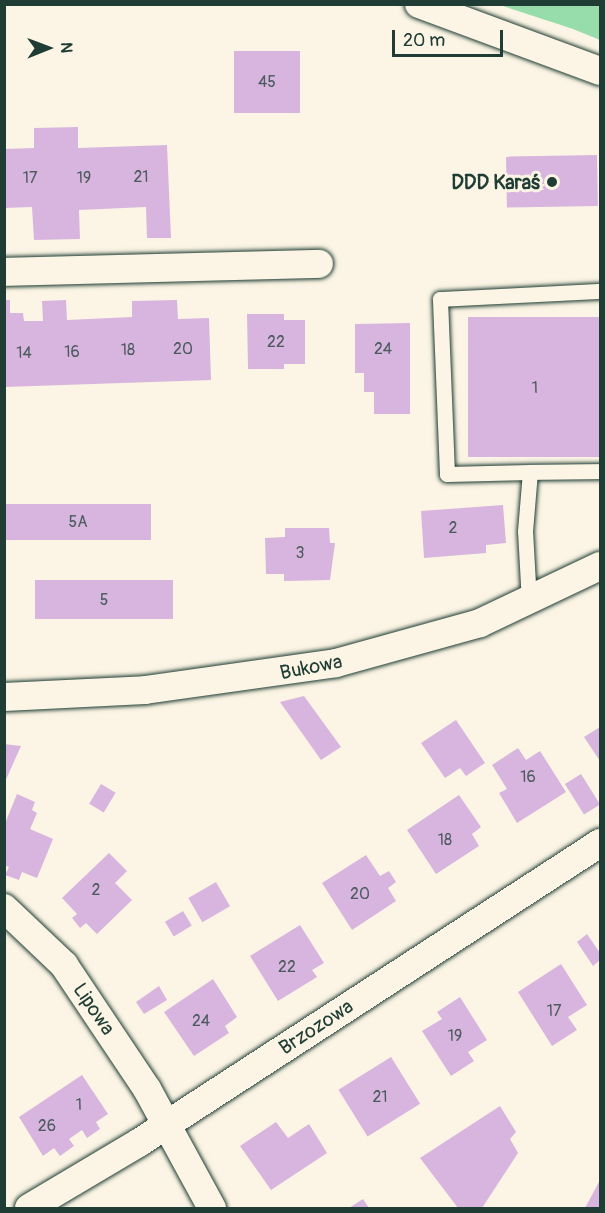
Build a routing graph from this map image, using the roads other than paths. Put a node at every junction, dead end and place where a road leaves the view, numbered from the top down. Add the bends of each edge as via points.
1 (419, 4) edge
2 (600, 71) edge
3 (319, 264) dead end
4 (4, 272) edge
5 (600, 291) edge
6 (600, 471) edge
7 (530, 472) junction
8 (600, 566) edge
9 (529, 602) junction
10 (4, 697) edge
11 (600, 843) edge
12 (4, 908) edge
13 (167, 1123) junction
14 (29, 1209) edge
15 (212, 1209) edge

1 - 2 street
3 - 4 street
5 - 7 lane via 440,299 447,474
6 - 7 lane
7 - 9 lane via 525,531
8 - 9 street, Bukowa
9 - 10 street, Bukowa via 450,633 291,672 145,690
11 - 13 street, Brzozowa
12 - 13 street, Lipowa via 64,965
13 - 14 street, Brzozowa
13 - 15 street, Lipowa

